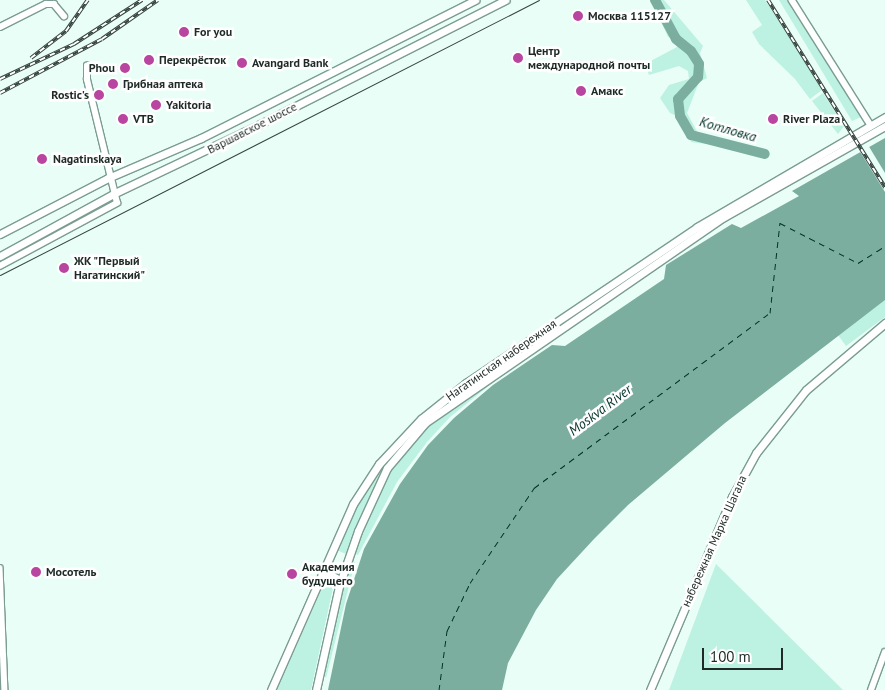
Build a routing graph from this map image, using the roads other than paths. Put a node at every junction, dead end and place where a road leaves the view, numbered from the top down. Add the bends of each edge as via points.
1 (475, 0) edge
2 (505, 0) edge
3 (792, 0) edge
4 (64, 16) dead end
5 (0, 26) edge
6 (88, 66) dead end
7 (885, 117) edge
8 (870, 124) junction
9 (885, 126) edge
10 (108, 178) junction
11 (115, 193) junction
12 (0, 234) edge
13 (0, 256) edge
14 (0, 266) edge
15 (885, 323) edge
16 (0, 568) edge
17 (318, 582) junction
18 (339, 586) junction
19 (885, 652) edge
20 (5, 690) edge
21 (271, 690) edge
22 (316, 690) edge
23 (650, 690) edge
24 (871, 690) edge

1 - 10 main road, Варшавское шоссе via 201,138
2 - 11 main road, Варшавское шоссе
3 - 8 street
4 - 5 street via 54,4 46,4
6 - 10 street via 87,80 103,140
7 - 8 main road, Нагатинская набережная
8 - 17 main road, Нагатинская набережная via 701,224 440,402 394,447 370,478 344,520
9 - 18 main road, Нагатинская набережная via 724,217 425,422 401,447 378,483
10 - 11 street
10 - 12 main road, Варшавское шоссе
11 - 13 main road, Варшавское шоссе
11 - 14 street via 117,200 114,206
15 - 23 main road, набережная Марка Шагала via 806,390 756,453 732,496
16 - 20 street
17 - 18 street via 324,574 332,574 338,578
17 - 21 main road, Нагатинская набережная
18 - 22 main road, Нагатинская набережная
19 - 24 street

